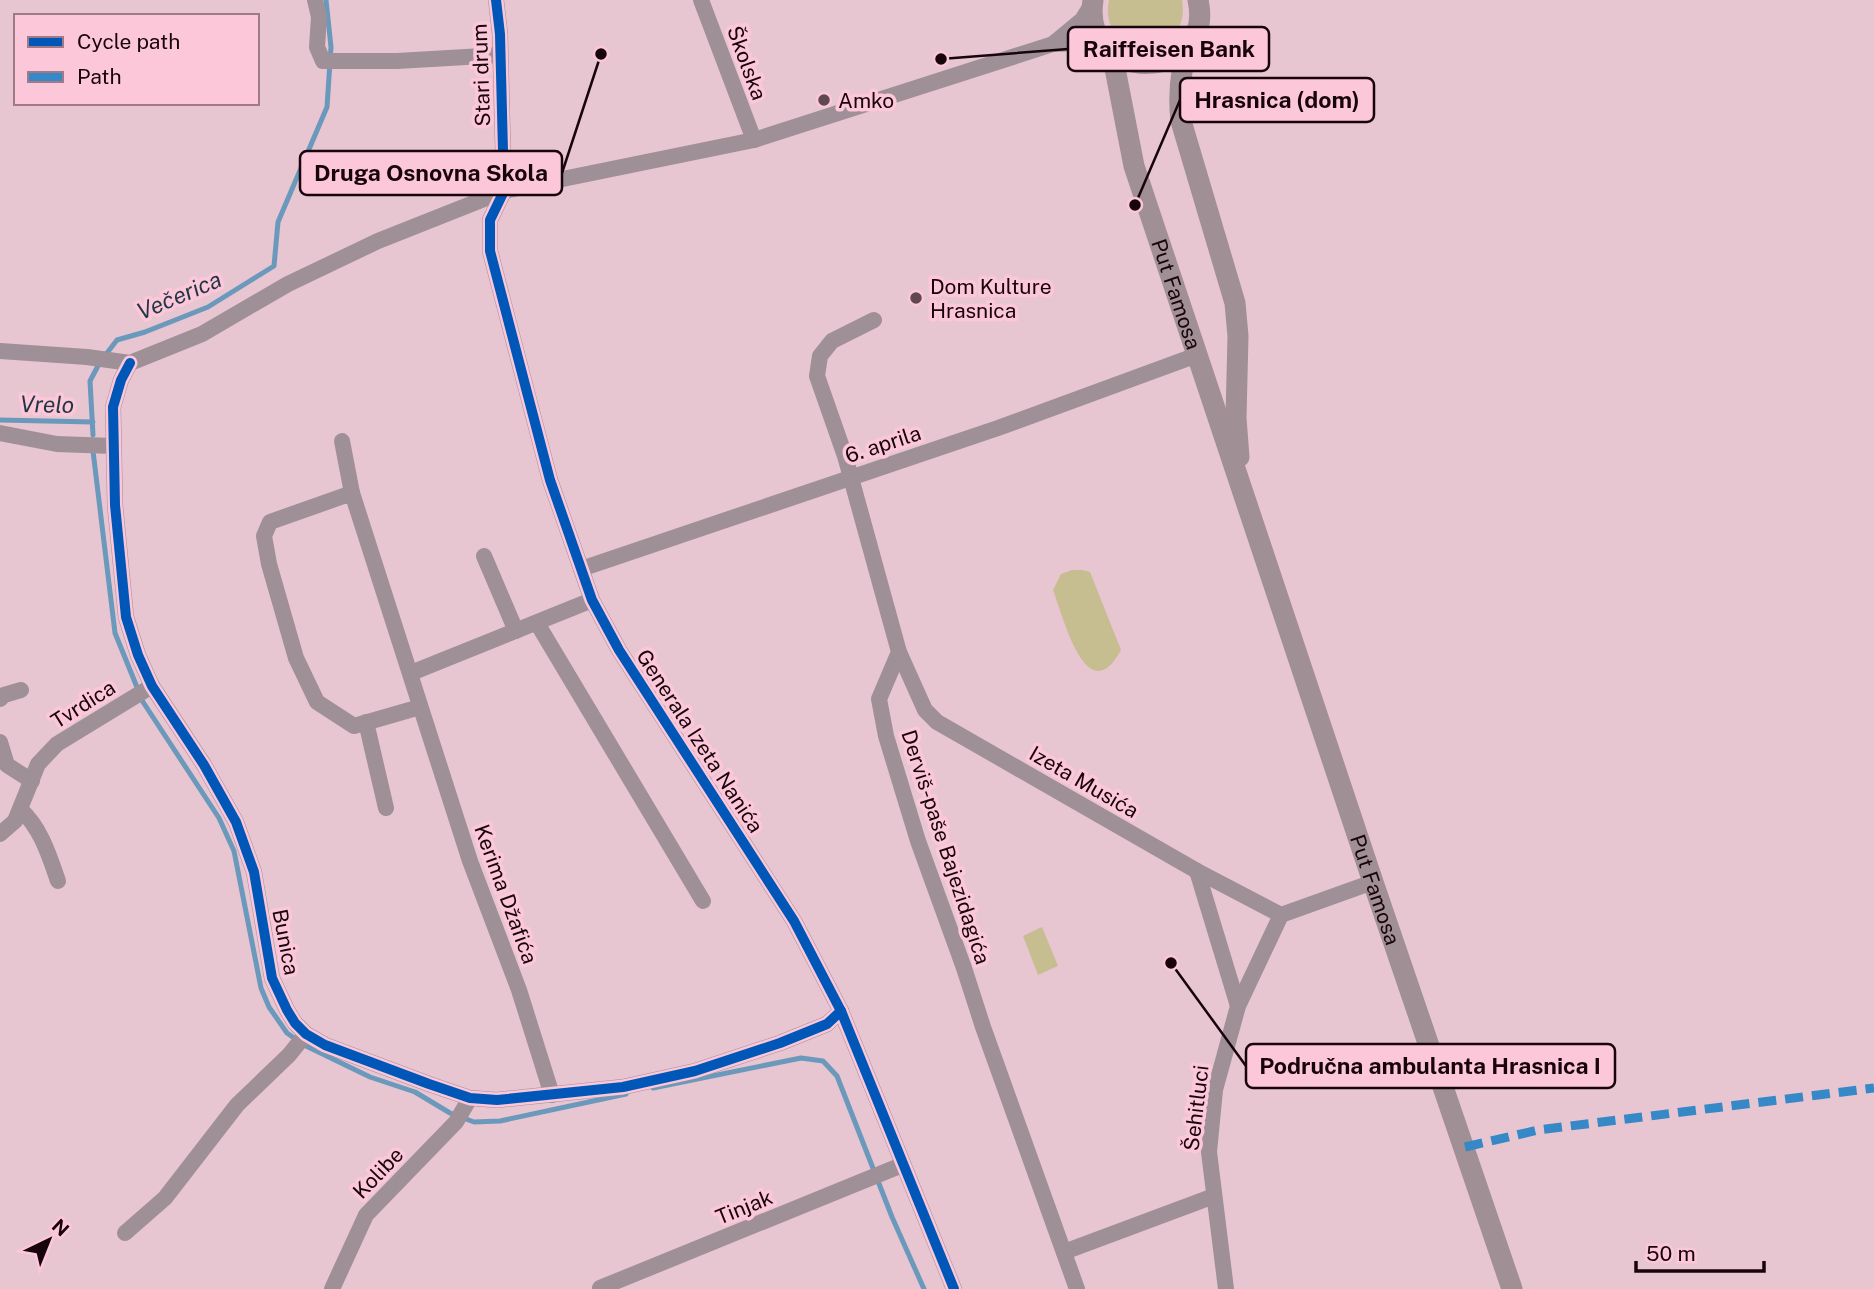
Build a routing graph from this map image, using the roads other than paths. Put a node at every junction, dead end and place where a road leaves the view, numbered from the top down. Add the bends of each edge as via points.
1 (315, 0) edge
2 (496, 0) edge
3 (701, 0) edge
4 (1198, 0) edge
5 (1093, 2) edge
6 (1053, 44) junction
7 (1189, 44) junction
8 (1110, 51) junction
9 (500, 55) junction
10 (754, 140) junction
11 (504, 191) junction
12 (874, 320) dead end
13 (0, 351) edge
14 (1197, 355) junction
15 (122, 362) junction
16 (0, 433) edge
17 (342, 441) dead end
18 (113, 446) junction
19 (850, 477) junction
20 (1242, 491) junction
21 (352, 493) junction
22 (484, 556) dead end
23 (581, 569) junction
24 (592, 600) junction
25 (537, 623) junction
26 (516, 631) junction
27 (899, 652) junction
28 (411, 673) junction
29 (148, 688) junction
30 (21, 690) dead end
31 (0, 699) edge
32 (421, 707) junction
33 (366, 722) junction
34 (0, 742) edge
35 (32, 781) junction
36 (387, 808) dead end
37 (20, 809) junction
38 (0, 834) edge
39 (1197, 871) junction
40 (58, 881) dead end
41 (1373, 883) junction
42 (703, 901) dead end
43 (1282, 915) junction
44 (1238, 1006) junction
45 (841, 1012) junction
46 (301, 1040) junction
47 (552, 1095) junction
48 (464, 1110) junction
49 (894, 1168) junction
50 (1214, 1196) junction
51 (125, 1233) dead end
52 (1064, 1252) junction
53 (948, 1287) edge
54 (600, 1288) edge
55 (332, 1289) edge
56 (1077, 1289) edge
57 (1226, 1289) edge
58 (1512, 1289) edge

1 - 9 street via 317,47 323,61
2 - 9 street, Stari drum
3 - 10 street, Školska
4 - 7 main road, Put Famosa via 1200,18
5 - 6 street via 1082,20
5 - 8 main road, Put Famosa via 1095,28
6 - 8 street via 1081,43
6 - 10 street
7 - 8 main road via 1177,56 1144,65 1127,62
7 - 20 main road, Put Famosa via 1180,77 1181,121 1235,303
8 - 14 main road, Put Famosa via 1134,166
9 - 11 street, Stari drum
10 - 11 street
11 - 15 street via 378,241 288,284 202,334
11 - 23 street, Generala Izeta Nanića via 490,220 490,251 550,480
12 - 19 street via 832,341 820,356 817,376
13 - 15 street
14 - 19 street, 6. aprila
14 - 20 main road, Put Famosa
15 - 18 street, Bunica via 113,407
16 - 18 street via 57,444
17 - 21 street, Kerima Džafića
18 - 29 street, Bunica via 126,617
19 - 23 street, 6. aprila
19 - 27 street
20 - 41 main road, Put Famosa
21 - 28 street, Kerima Džafića
21 - 33 street via 270,523 264,536 296,658 317,702 354,726
22 - 26 street
23 - 24 street, Generala Izeta Nanića
24 - 25 street
24 - 45 street, Generala Izeta Nanića via 619,650 794,921
25 - 26 street
25 - 42 street
26 - 28 street
27 - 39 street, Izeta Musića via 930,717
27 - 52 street, Derviš-paše Bajezidagića via 879,699 886,736 918,841
28 - 32 street, Kerima Džafića
29 - 35 street, Tvrdica via 57,744 38,764
29 - 46 street, Bunica via 204,765 236,822 254,872 272,978
30 - 31 street
32 - 33 street
32 - 47 street, Kerima Džafića
33 - 36 street
34 - 35 street via 7,765
35 - 37 street, Tvrdica
37 - 38 street, Tvrdica via 15,821
37 - 40 street via 32,820
39 - 43 street, Izeta Musića
39 - 44 street
41 - 43 street
41 - 58 main road, Put Famosa
43 - 44 street, Šehitluci
44 - 50 street, Šehitluci via 1215,1090 1209,1152
45 - 47 street, Bunica via 827,1024 780,1043 695,1071 623,1087
45 - 49 street, Generala Izeta Nanića
46 - 48 street, Bunica via 325,1045
46 - 51 street via 237,1105 165,1198
47 - 48 street, Bunica via 497,1100
48 - 55 street, Kolibe via 366,1215
49 - 53 street, Generala Izeta Nanića
49 - 54 street, Tinjak
50 - 52 street
50 - 57 street, Šehitluci
52 - 56 street, Derviš-paše Bajezidagića

